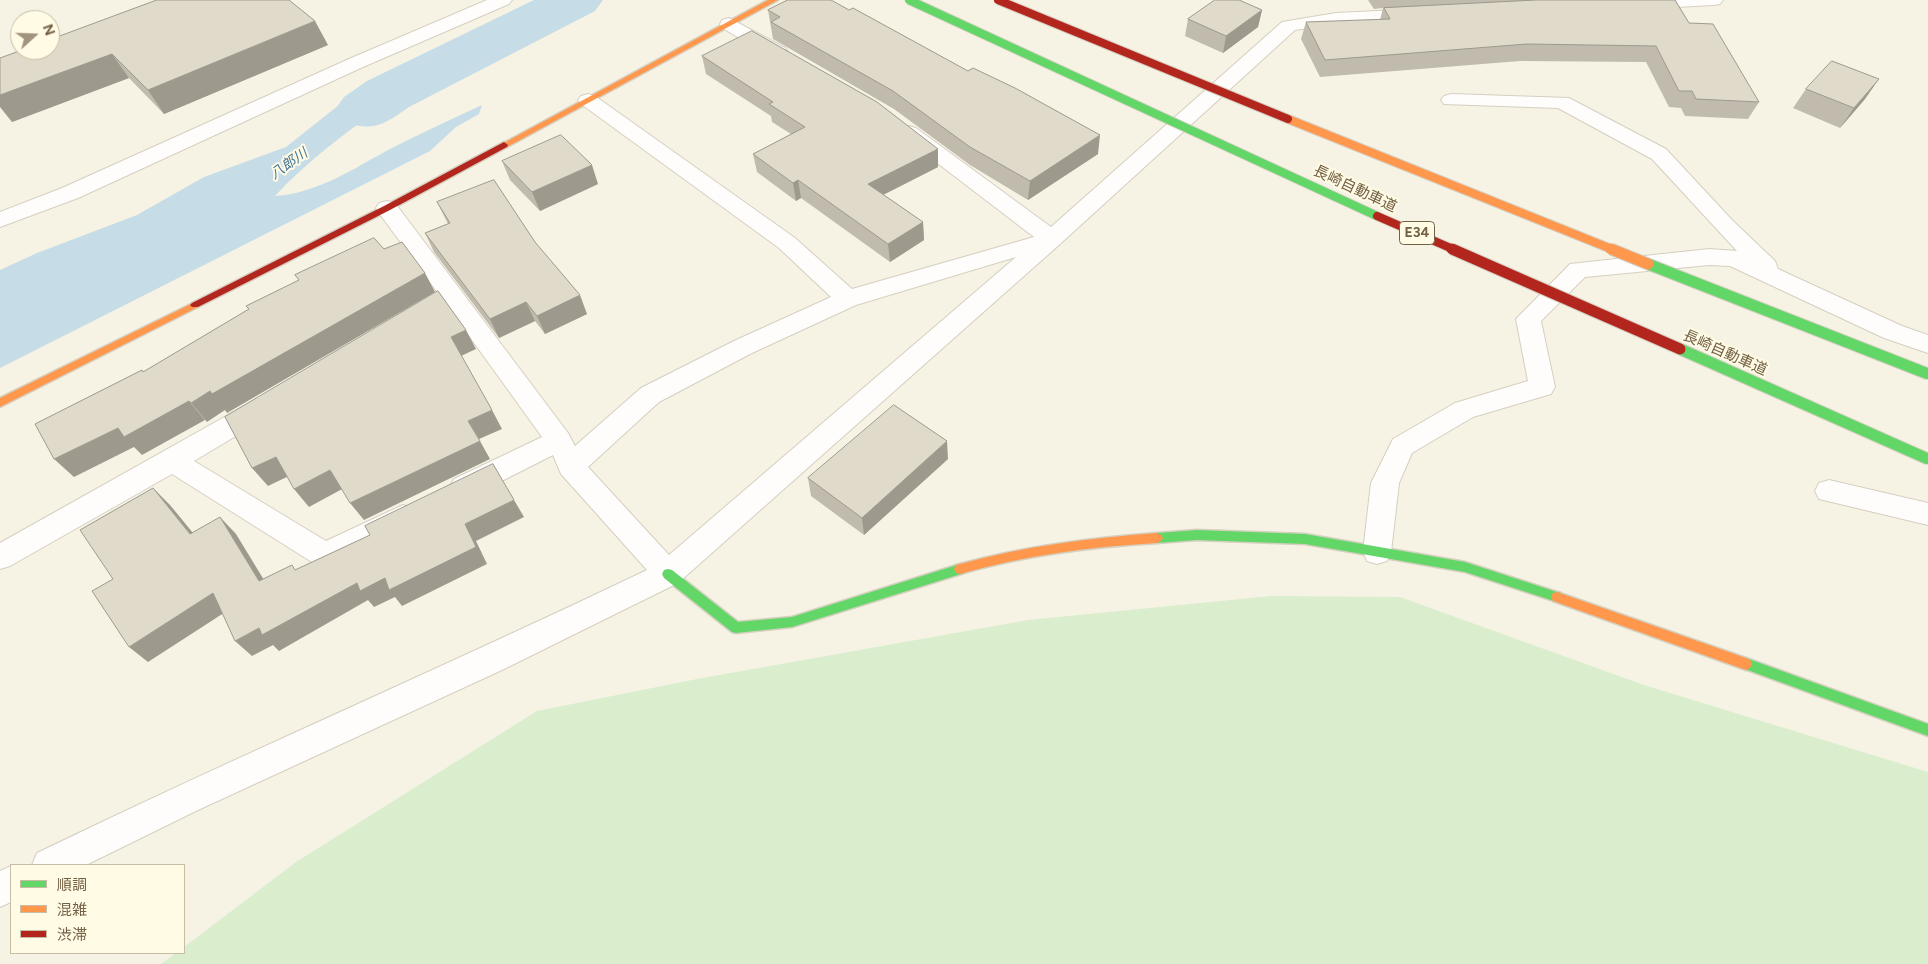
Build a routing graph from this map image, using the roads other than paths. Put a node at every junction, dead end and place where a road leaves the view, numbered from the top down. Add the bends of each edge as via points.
1 (503, 0) edge
2 (774, 0) edge
3 (909, 0) edge
4 (998, 0) edge
5 (1714, 0) edge
6 (1623, 5) edge
7 (1442, 14) edge
8 (729, 24) junction
9 (795, 62) edge
10 (588, 100) junction
11 (1451, 100) dead end
12 (894, 121) edge
13 (388, 208) junction
14 (0, 220) edge
15 (1052, 239) junction
16 (1781, 280) junction
17 (452, 295) junction
18 (848, 299) junction
19 (393, 331) edge
20 (1928, 344) edge
21 (1928, 374) edge
22 (283, 396) edge
23 (0, 403) edge
24 (559, 440) junction
25 (1928, 459) edge
26 (172, 461) junction
27 (571, 466) junction
28 (1829, 491) dead end
29 (1928, 514) edge
30 (1377, 552) junction
31 (0, 556) edge
32 (668, 574) junction
33 (1928, 730) edge
34 (51, 864) edge

1 - 14 street via 70,193
2 - 8 main road
3 - 25 main road, 長崎自動車道 / E34, bridge via 1402,227
4 - 21 main road, bridge via 1482,199
5 - 6 street
7 - 15 street via 1348,18 1289,26
8 - 9 street
8 - 10 main road
10 - 13 main road
10 - 18 street via 786,243
11 - 16 street via 1562,102 1659,154 1724,225
12 - 15 street
13 - 17 street
13 - 23 main road
15 - 18 street
15 - 32 street
16 - 20 street via 1893,332
16 - 30 street via 1734,258 1709,257 1578,270 1528,319 1542,388 1464,410 1402,446 1385,483
17 - 19 street
17 - 24 street
18 - 27 street via 743,347 650,395
22 - 26 street
24 - 26 street via 326,555
24 - 27 street
26 - 31 street
27 - 32 street
28 - 29 street
30 - 32 main road via 1305,540 1198,536 1084,543 983,562 792,622 736,628
30 - 33 main road via 1465,567 1568,600
32 - 34 street via 491,660 186,798

